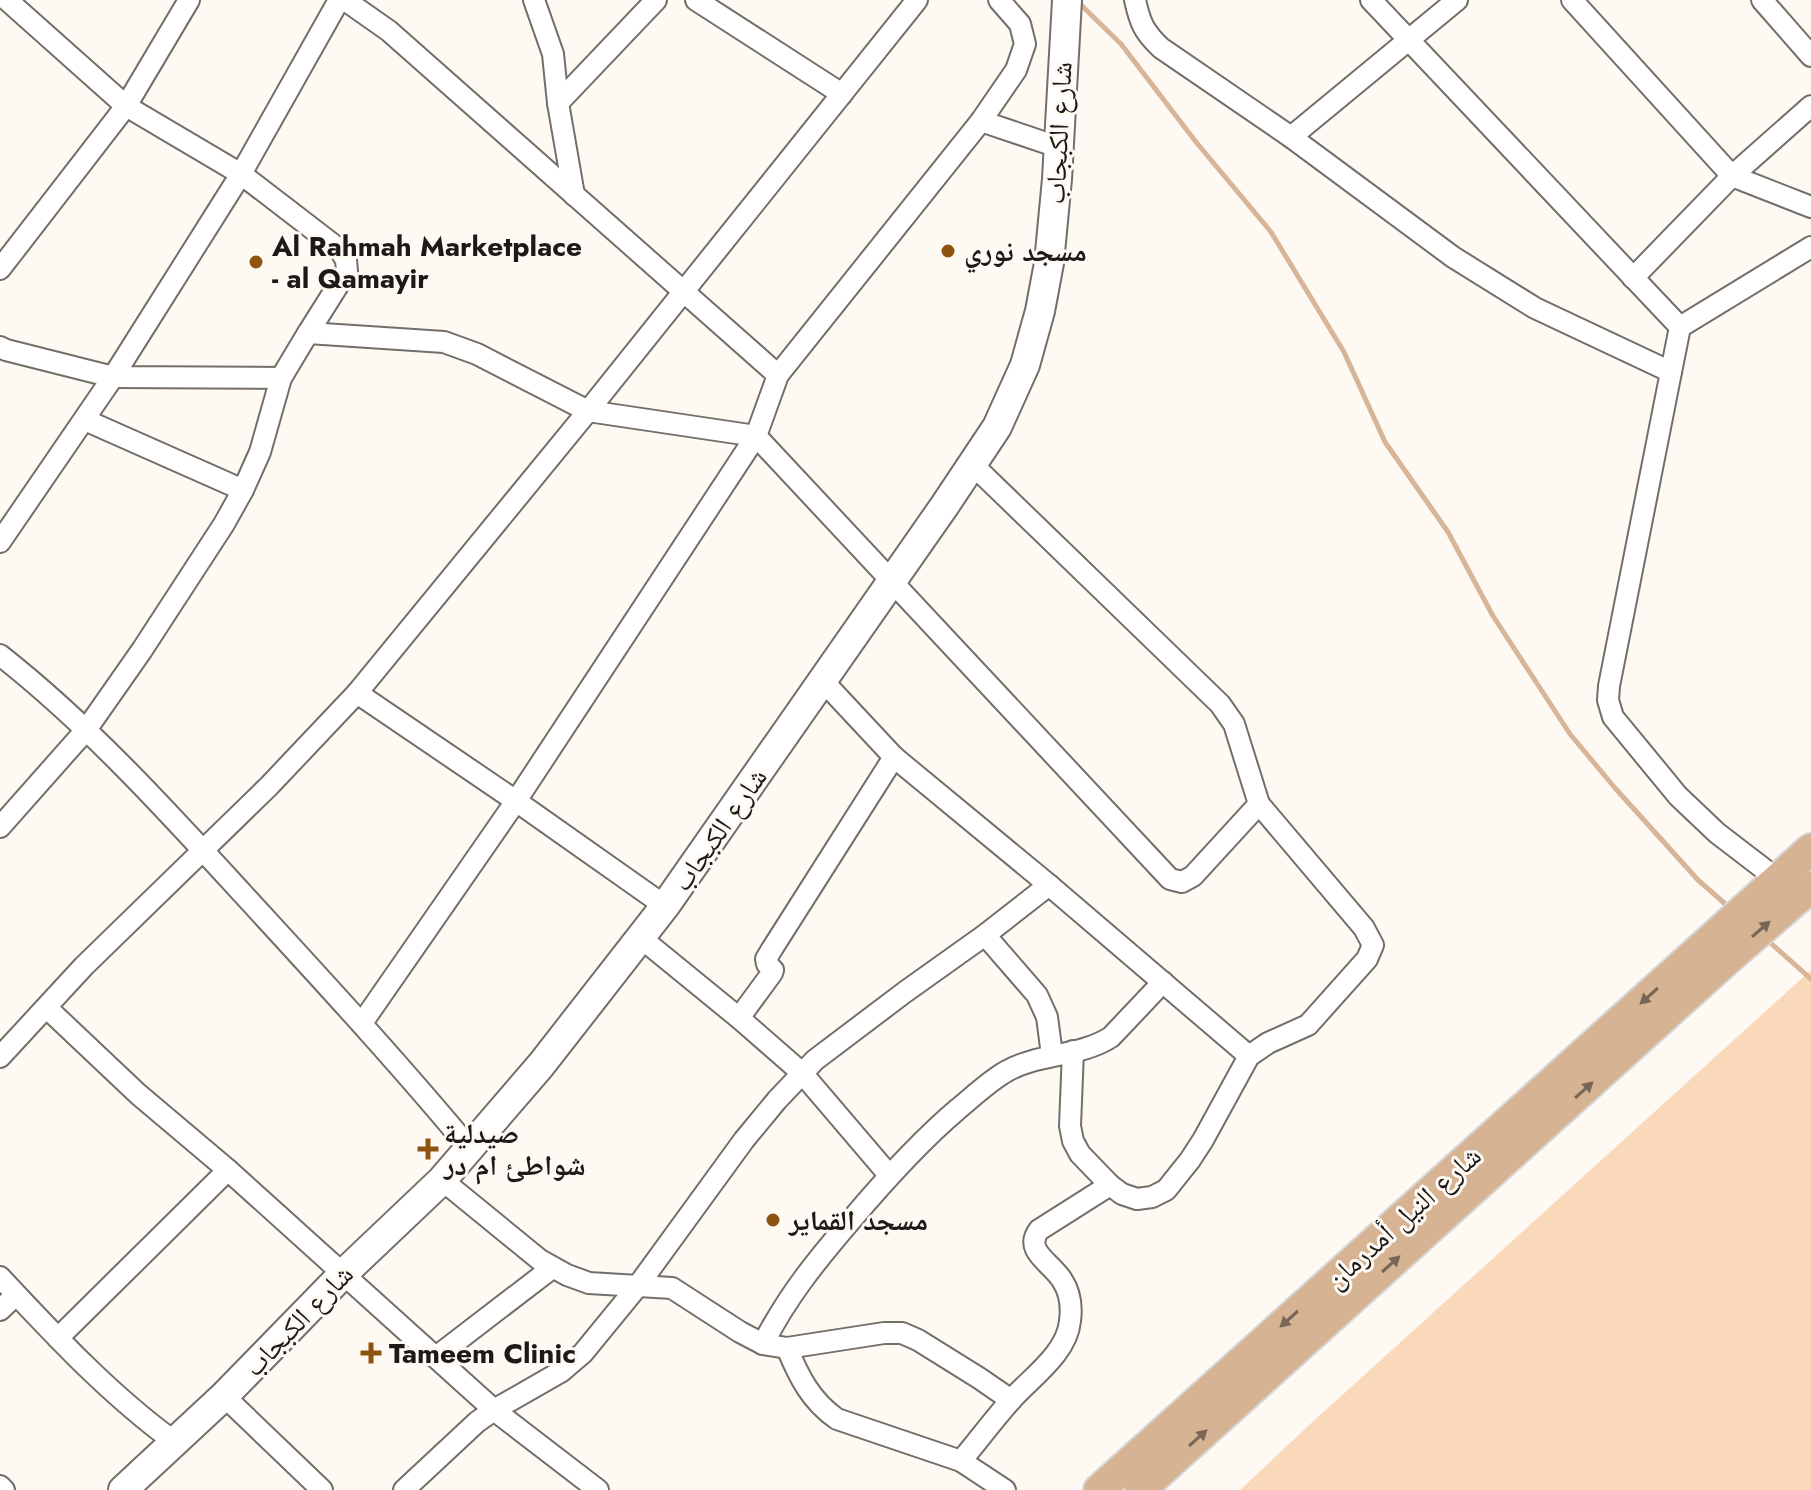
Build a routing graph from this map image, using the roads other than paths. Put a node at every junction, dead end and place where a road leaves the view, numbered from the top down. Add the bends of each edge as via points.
1 (189, 0) edge
2 (342, 0) edge
3 (534, 0) edge
4 (656, 0) edge
5 (696, 0) edge
6 (917, 0) edge
7 (999, 0) edge
8 (1067, 0) edge
9 (1135, 0) edge
10 (1371, 0) edge
11 (1457, 0) edge
12 (1572, 0) edge
13 (1762, 0) edge
14 (5, 5) edge
15 (1409, 41) junction
16 (1811, 56) edge
17 (842, 94) junction
18 (558, 103) junction
19 (126, 106) junction
20 (1811, 106) edge
21 (981, 121) junction
22 (1291, 137) junction
23 (1058, 147) junction
24 (241, 174) junction
25 (1732, 176) junction
26 (574, 195) junction
27 (1811, 207) edge
28 (1811, 247) edge
29 (0, 269) edge
30 (1633, 278) junction
31 (684, 292) junction
32 (1680, 327) junction
33 (308, 333) junction
34 (0, 347) edge
35 (1671, 372) junction
36 (778, 375) junction
37 (113, 377) junction
38 (281, 378) junction
39 (588, 411) junction
40 (85, 420) junction
41 (756, 436) junction
42 (973, 465) junction
43 (243, 490) junction
44 (0, 542) edge
45 (892, 581) junction
46 (0, 655) edge
47 (823, 681) junction
48 (357, 693) junction
49 (86, 730) junction
50 (894, 757) junction
51 (516, 801) junction
52 (1259, 804) junction
53 (0, 827) edge
54 (1811, 849) edge
55 (204, 851) junction
56 (1049, 885) junction
57 (1787, 889) edge
58 (665, 906) junction
59 (985, 935) junction
60 (641, 938) junction
61 (1718, 951) junction
62 (1163, 982) junction
63 (47, 1008) junction
64 (739, 1018) junction
65 (362, 1023) junction
66 (1073, 1051) junction
67 (1052, 1055) junction
68 (1249, 1056) junction
69 (0, 1057) edge
70 (802, 1073) junction
71 (470, 1149) junction
72 (228, 1170) junction
73 (889, 1175) junction
74 (442, 1180) junction
75 (1110, 1185) junction
76 (552, 1268) junction
77 (343, 1274) junction
78 (0, 1277) edge
79 (637, 1287) junction
80 (16, 1295) junction
81 (0, 1310) edge
82 (58, 1338) junction
83 (763, 1344) junction
84 (787, 1348) junction
85 (436, 1357) junction
86 (224, 1396) junction
87 (1011, 1400) junction
88 (494, 1410) junction
89 (176, 1443) junction
90 (961, 1461) junction
91 (123, 1490) edge
92 (322, 1490) edge
93 (404, 1490) edge
94 (598, 1490) edge
95 (1005, 1490) edge
96 (1099, 1490) edge
97 (1140, 1490) edge

1 - 19 street
2 - 24 street
2 - 26 street via 389,31
3 - 18 street via 553,54
4 - 18 street
5 - 17 street
6 - 17 street
7 - 21 street via 1020,24 1025,44 1016,70
8 - 23 main road, شارع الكبجاب
9 - 22 street via 1139,21 1161,48
10 - 15 street
11 - 15 street
12 - 25 street
13 - 16 street
14 - 19 street
15 - 22 street
15 - 30 street
17 - 31 street
18 - 26 street
19 - 24 street
19 - 29 street
20 - 25 street
21 - 23 street
21 - 36 street
22 - 35 street via 1507,291
23 - 42 main road, شارع الكبجاب via 1040,311 1025,365
24 - 33 street via 346,260 347,271
24 - 37 street
25 - 27 street
25 - 30 street
26 - 31 street
28 - 32 street
30 - 32 street
31 - 36 street
31 - 39 street
32 - 35 street
33 - 38 street
33 - 39 street via 444,342
34 - 37 street
35 - 57 street via 1608,700 1613,717 1678,796
36 - 41 street
37 - 38 street
37 - 40 street
38 - 43 street
39 - 41 street
39 - 48 street
40 - 43 street
40 - 44 street
41 - 45 street
41 - 51 street
42 - 45 main road, شارع الكبجاب
42 - 52 street via 1220,704 1234,724
43 - 49 street
45 - 47 main road, شارع الكبجاب
45 - 52 street via 1170,879 1182,882 1193,876
46 - 49 street
47 - 50 street
47 - 58 main road, شارع الكبجاب
48 - 51 street
48 - 55 street
49 - 53 street
49 - 55 street
50 - 56 street
50 - 64 street via 766,959 772,973
51 - 58 street
51 - 65 street
52 - 68 street via 1373,945 1367,959 1308,1025
54 - 57 main road
55 - 63 street
55 - 65 street
56 - 59 street
56 - 62 street
57 - 61 main road
58 - 60 main road, شارع الكبجاب
59 - 67 street via 1037,995 1047,1017
59 - 70 street
60 - 64 street
60 - 71 main road, شارع الكبجاب
61 -> 96 main road, شارع النيل أمدرمان
97 -> 61 main road
62 - 66 street via 1111,1037
62 - 68 street
63 - 69 street
63 - 72 street
64 - 70 street
65 - 71 street
66 - 67 street
66 - 75 street via 1073,1141
67 - 73 street via 991,1081
68 - 75 street via 1203,1140 1166,1190 1137,1199
70 - 73 street
70 - 79 street via 744,1140
71 - 74 main road, شارع الكبجاب
72 - 77 street
72 - 82 street
73 - 83 street via 805,1274
74 - 76 street
74 - 77 main road, شارع الكبجاب
75 - 87 street via 1036,1235 1036,1252 1067,1290 1070,1324 1055,1354
76 - 79 street via 589,1283
76 - 85 street
77 - 85 street
77 - 86 main road, شارع الكبجاب
78 - 80 street
79 - 83 street via 672,1288
79 - 88 street via 573,1362
80 - 81 street
80 - 82 street
82 - 89 street
83 - 84 street
84 - 87 street via 902,1333
84 - 90 street via 811,1396 837,1419
85 - 88 street
86 - 89 main road, شارع الكبجاب
86 - 92 street
87 - 90 street
88 - 93 street
88 - 94 street
89 - 91 main road, شارع الكبجاب
90 - 95 street

